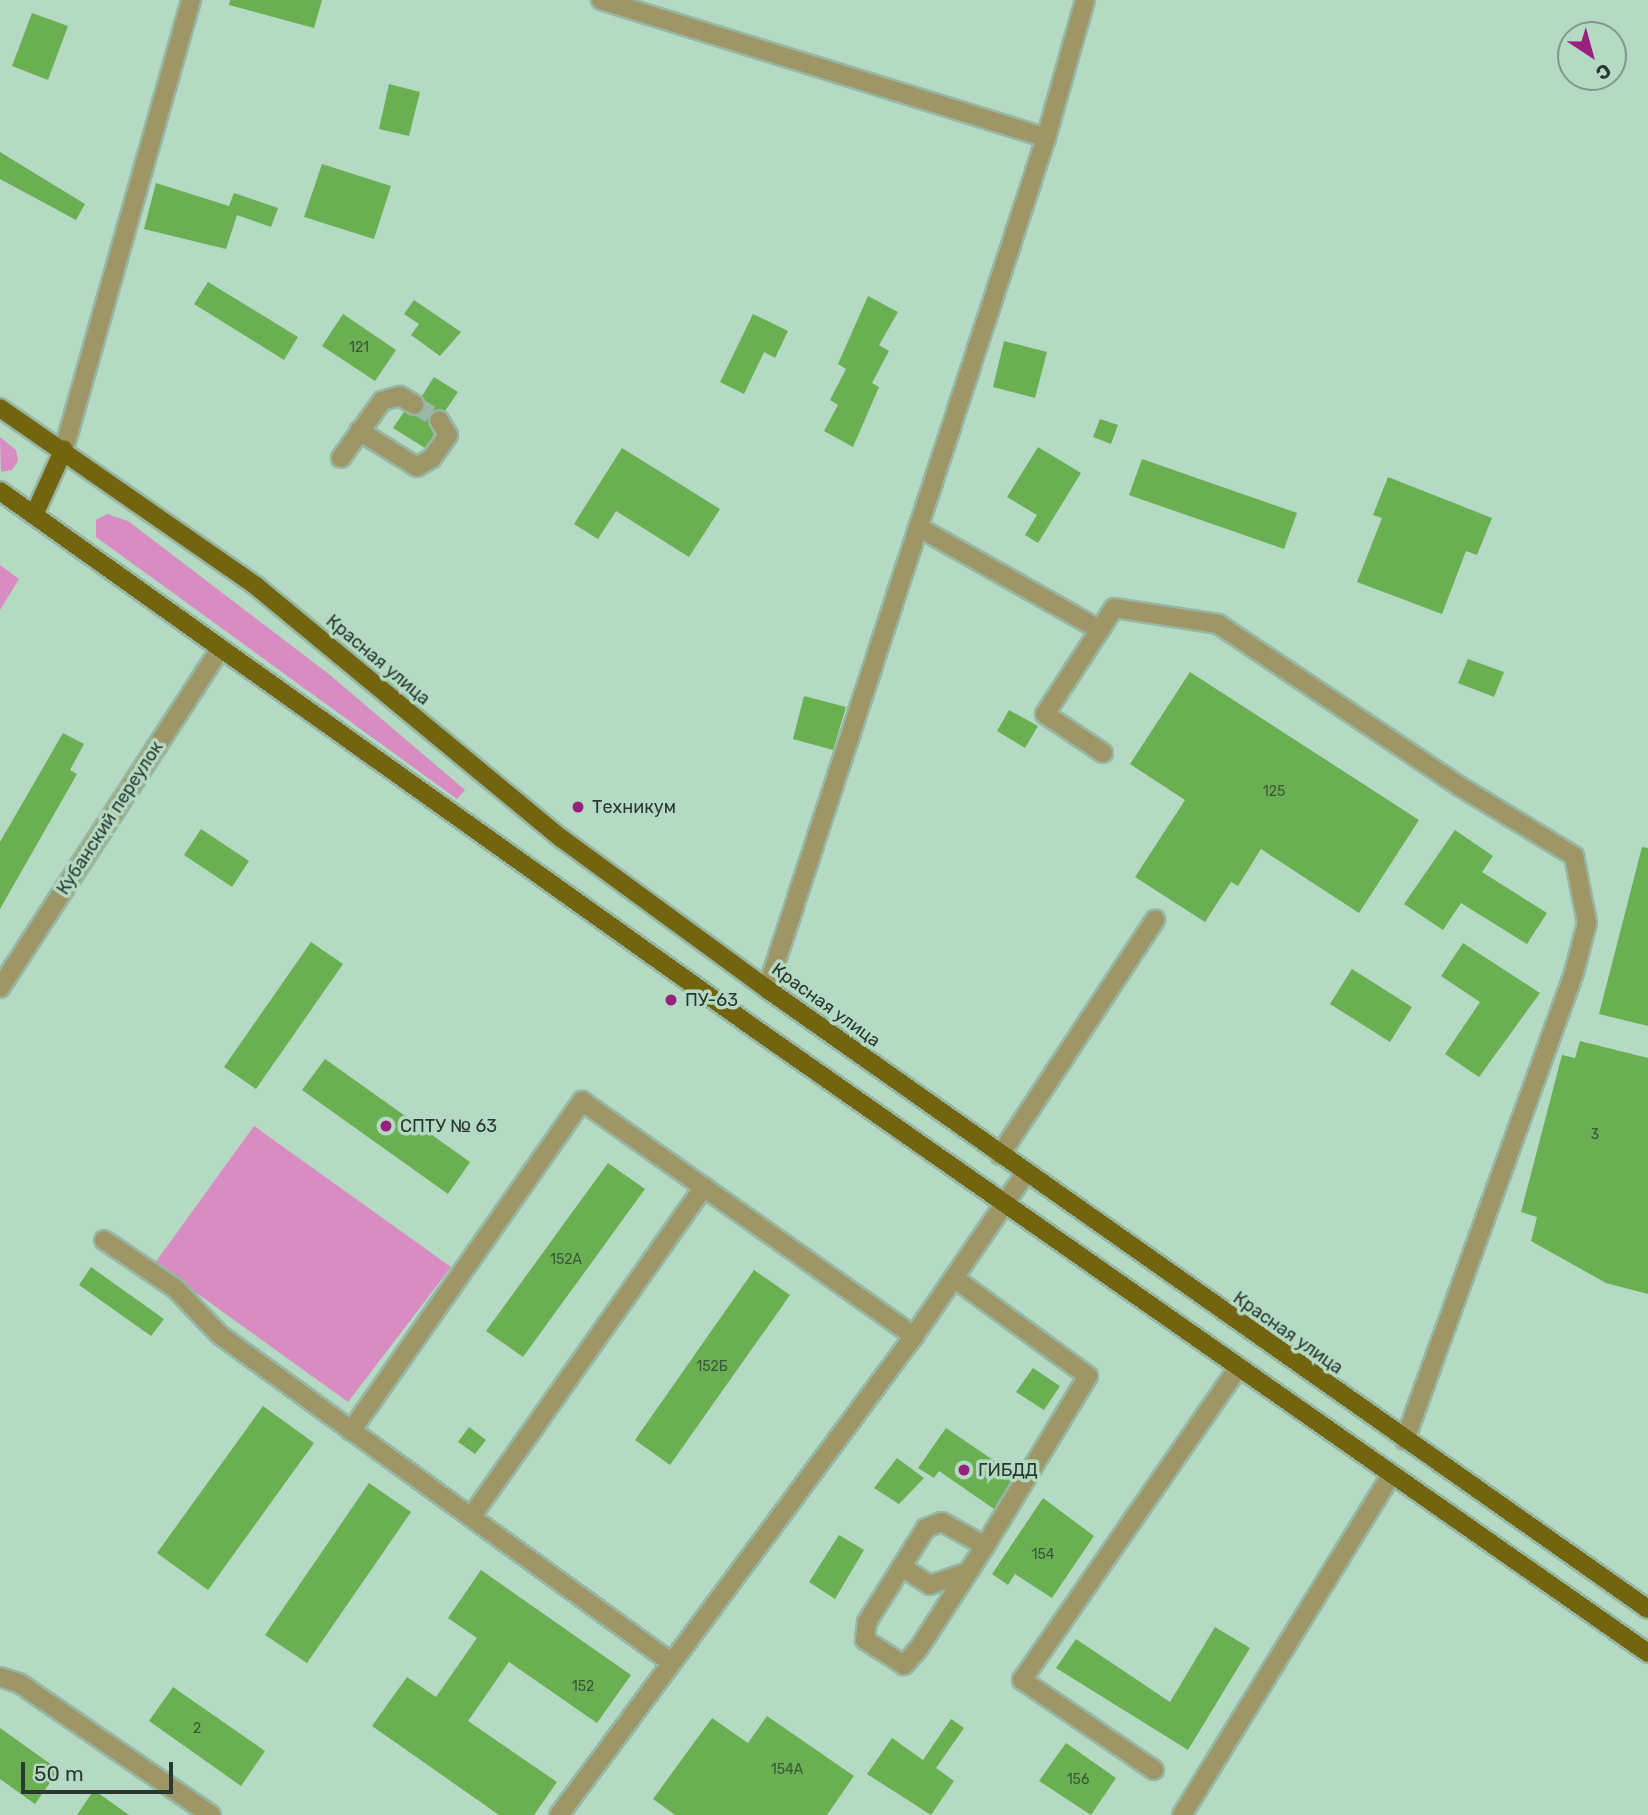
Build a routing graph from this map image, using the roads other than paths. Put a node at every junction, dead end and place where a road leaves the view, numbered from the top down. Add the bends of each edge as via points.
1 (191, 0) edge
2 (601, 0) edge
3 (1085, 0) edge
4 (1046, 138) junction
5 (415, 405) tunnel mouth
6 (0, 408) edge
7 (439, 420) dead end
8 (359, 431) junction
9 (64, 449) junction
10 (341, 458) dead end
11 (0, 491) edge
12 (34, 515) junction
13 (918, 527) junction
14 (1100, 630) junction
15 (220, 649) junction
16 (1103, 753) dead end
17 (1155, 920) dead end
18 (0, 988) edge
19 (767, 989) junction
20 (1000, 1155) junction
21 (1026, 1174) junction
22 (704, 1187) junction
23 (1007, 1203) junction
24 (104, 1240) dead end
25 (954, 1279) junction
26 (914, 1336) junction
27 (1238, 1368) junction
28 (351, 1431) junction
29 (1405, 1440) junction
30 (1390, 1477) junction
31 (471, 1517) junction
32 (985, 1546) junction
33 (902, 1567) junction
34 (968, 1572) junction
35 (1648, 1609) edge
36 (1648, 1653) edge
37 (672, 1663) junction
38 (0, 1677) edge
39 (1154, 1770) dead end
40 (211, 1815) edge
41 (559, 1815) edge
42 (1182, 1815) edge

1 - 9 street
2 - 4 street
3 - 4 street
4 - 13 street
5 - 8 street via 400,396 382,401
6 - 9 main road, Красная улица
7 - 8 street via 448,435 432,458 417,467
8 - 10 street
9 - 12 main road
9 - 19 main road, Красная улица via 256,586 561,838
11 - 12 main road
12 - 15 main road
13 - 14 street
13 - 19 street
14 - 16 street via 1045,714
14 - 29 street via 1114,608 1218,624 1459,786 1574,856 1587,923 1574,973
15 - 18 street, Кубанский переулок
15 - 23 main road
17 - 20 street
19 - 20 main road, Красная улица
20 - 21 main road, Красная улица
21 - 23 street
21 - 29 main road, Красная улица
22 - 26 street
22 - 28 street via 582,1101
22 - 31 street
23 - 25 street
23 - 27 main road
24 - 28 street via 175,1287 220,1335
25 - 26 street
25 - 32 street via 1088,1377
26 - 37 street
27 - 30 main road
27 - 39 street via 1022,1680
28 - 31 street
29 - 35 main road, Красная улица
30 - 36 main road
30 - 42 street
31 - 37 street
32 - 33 street via 942,1521 926,1528
32 - 34 street
33 - 34 street via 930,1585
33 - 34 street via 867,1622 865,1640 904,1665
37 - 41 street
38 - 40 street via 19,1683

